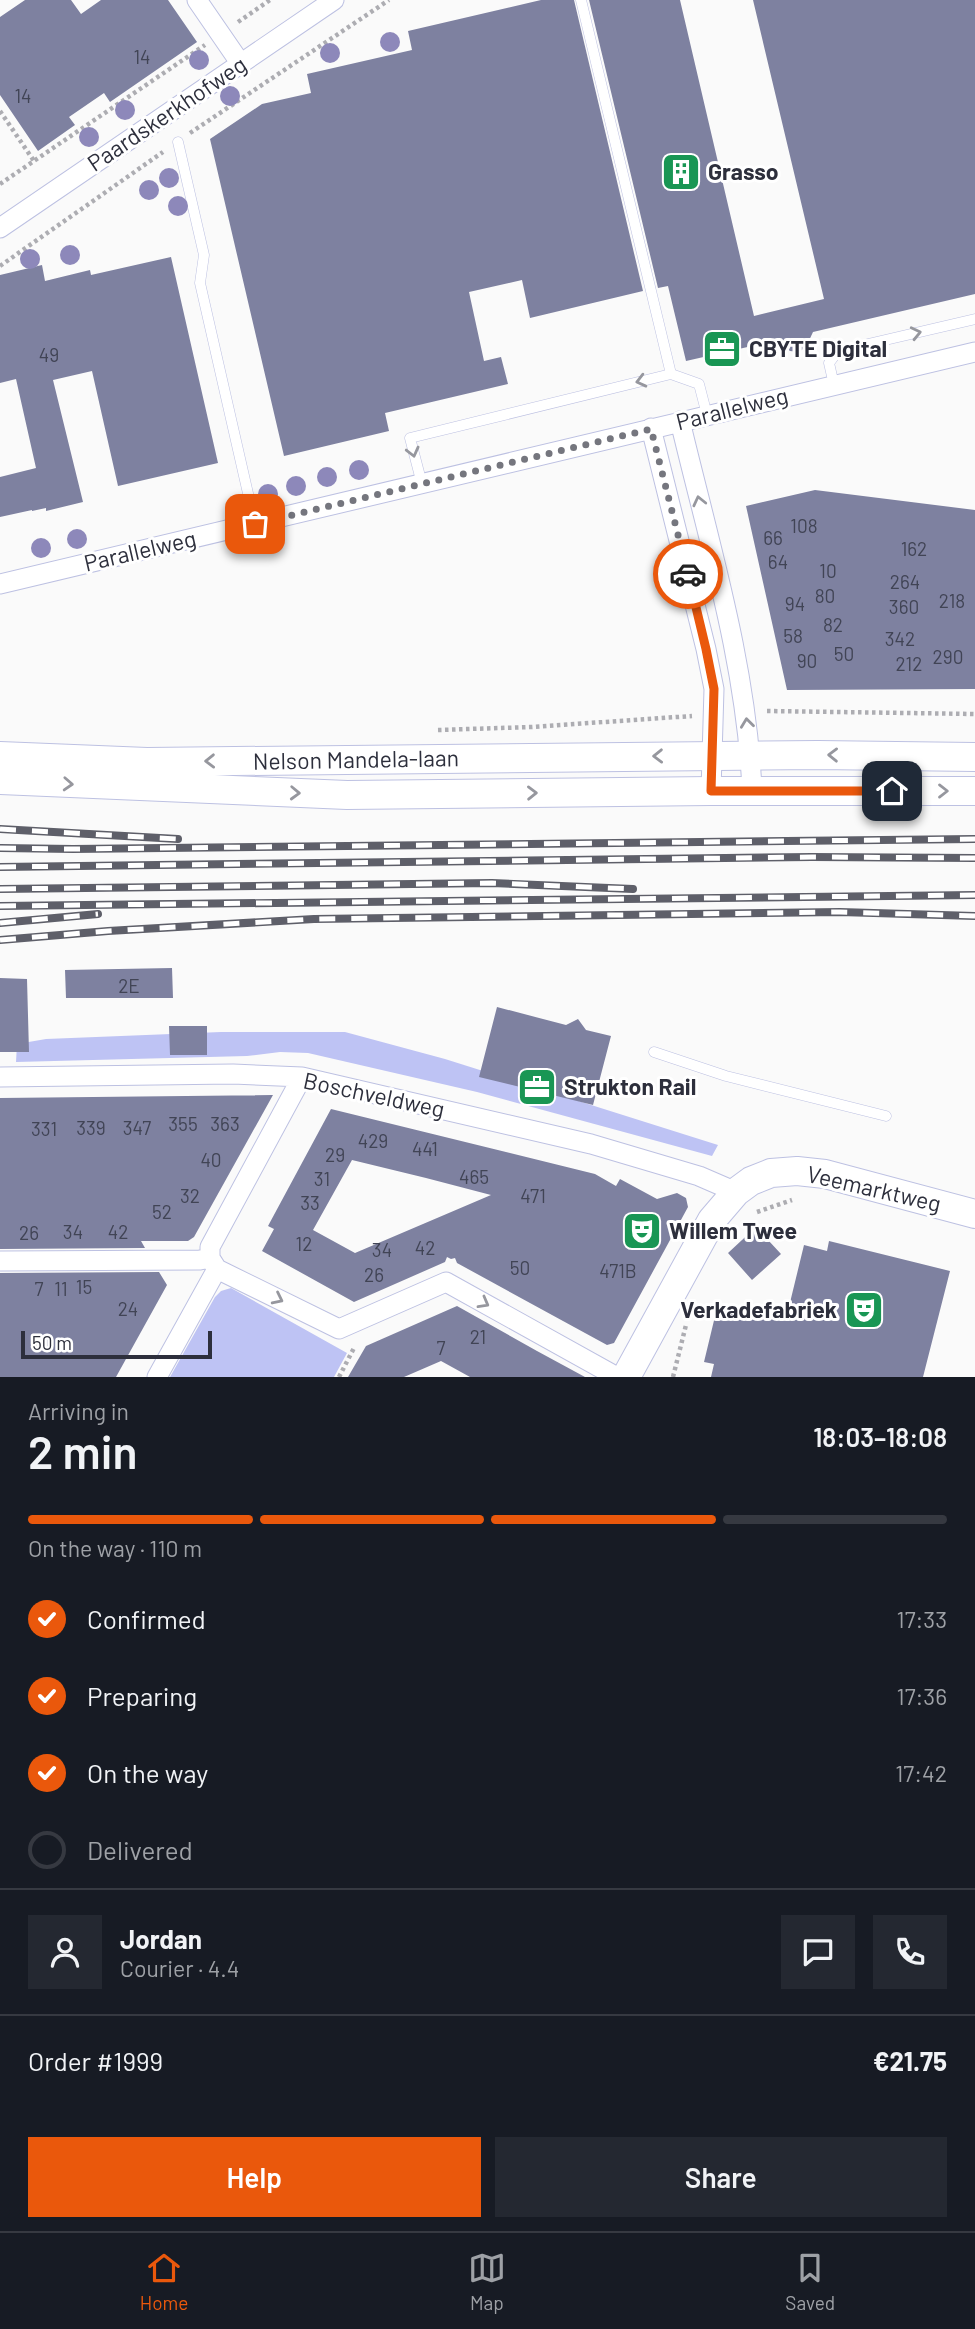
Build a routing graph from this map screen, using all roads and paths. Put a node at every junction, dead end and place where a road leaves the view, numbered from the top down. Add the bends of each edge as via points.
1 (197, 0) edge
2 (270, 0) edge
3 (334, 0) edge
4 (581, 0) edge
5 (220, 34) junction
6 (241, 64) junction
7 (0, 111) edge
8 (178, 142) dead end
9 (34, 161) junction
10 (0, 184) edge
11 (0, 228) edge
12 (975, 319) edge
13 (975, 352) edge
14 (671, 373) junction
15 (834, 385) junction
16 (707, 415) junction
17 (680, 421) junction
18 (651, 429) junction
19 (422, 484) junction
20 (255, 524) junction
21 (0, 584) edge
22 (745, 712) junction
23 (975, 714) edge
24 (714, 715) junction
25 (433, 730) dead end
26 (0, 756) edge
27 (712, 756) junction
28 (751, 756) junction
29 (975, 757) edge
30 (0, 780) edge
31 (711, 791) junction
32 (752, 791) junction
33 (975, 791) edge
34 (653, 1052) dead end
35 (0, 1077) edge
36 (302, 1077) junction
37 (886, 1116) dead end
38 (801, 1197) dead end
39 (744, 1203) junction
40 (975, 1214) edge
41 (0, 1261) edge
42 (214, 1263) junction
43 (157, 1377) edge
44 (617, 1377) edge
45 (626, 1377) edge

1 - 5 street
2 - 5 path
3 - 6 street, Paardskerkhofweg
4 - 14 lane
5 - 6 street
5 - 9 path
6 - 11 street, Paardskerkhofweg
7 - 9 path
8 - 20 lane via 204,255 200,283
9 - 10 path
15 -> 12 lane via 829,363 838,351
13 - 15 street, Parallelweg
14 - 16 lane via 699,384
14 -> 19 lane via 410,438
15 - 16 street, Parallelweg
16 - 17 street, Parallelweg
17 - 18 street, Parallelweg
22 -> 17 street
18 - 19 street, Parallelweg
18 - 24 street via 706,649
19 - 20 street, Parallelweg
20 - 21 street, Parallelweg
22 - 23 path
28 -> 22 street
24 - 25 path
24 - 27 street
27 -> 26 main road, Nelson Mandela-laan via 147,762
27 - 28 main road, Nelson Mandela-laan
27 - 31 street
29 -> 28 main road, Nelson Mandela-laan
28 - 32 street
30 -> 31 main road, Nelson Mandela-laan via 347,795
31 - 32 main road, Nelson Mandela-laan
32 -> 33 main road, Nelson Mandela-laan
34 - 37 lane via 726,1076
35 - 36 street, Boschveldweg
36 - 39 street, Boschveldweg via 591,1144 699,1176
36 - 42 street via 210,1247
38 - 39 path
39 - 40 main road, Veemarktweg via 751,1181 771,1173 797,1171 825,1174
39 - 45 main road, Veemarktweg via 712,1220
41 - 42 street
42 - 43 street
42 -> 44 street via 339,1329 446,1282

